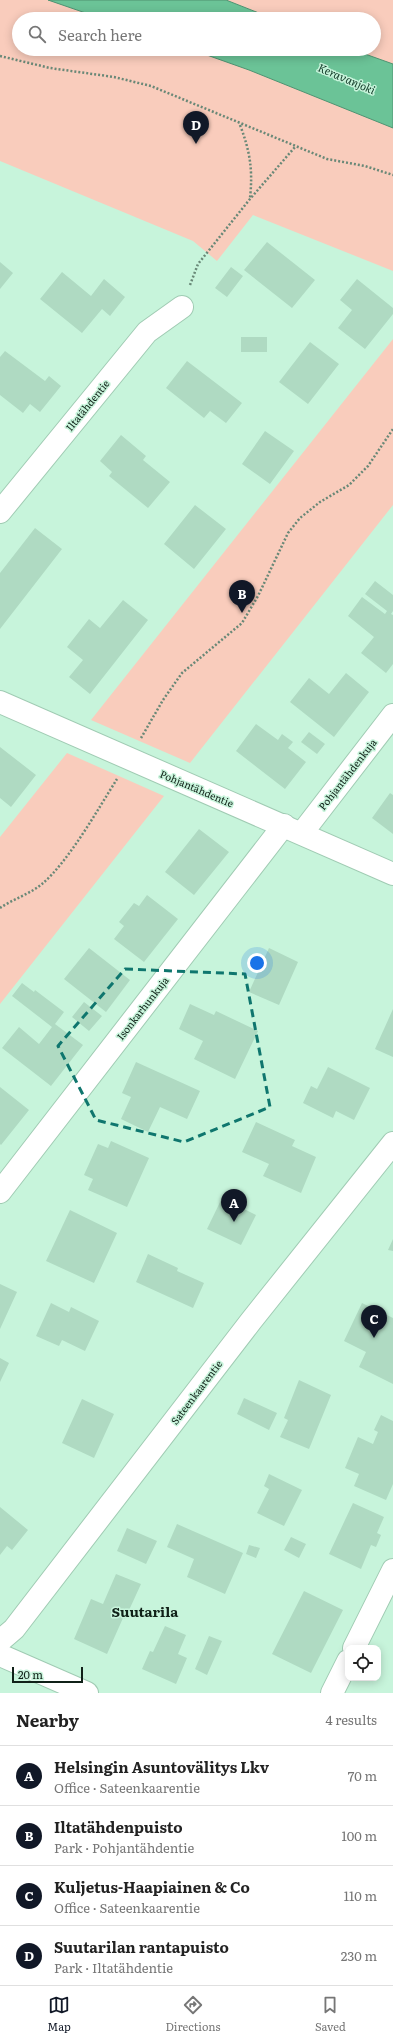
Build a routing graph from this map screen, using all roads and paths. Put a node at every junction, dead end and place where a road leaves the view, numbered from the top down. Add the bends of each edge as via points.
1 (0, 56) edge
2 (240, 124) junction
3 (295, 146) junction
4 (393, 175) edge
5 (250, 199) junction
6 (182, 307) joint
7 (393, 429) edge
8 (0, 512) edge
9 (0, 702) edge
10 (393, 715) edge
11 (129, 759) junction
12 (293, 829) junction
13 (393, 874) edge
14 (0, 908) edge
15 (393, 1143) edge
16 (0, 1192) edge
17 (393, 1570) edge
18 (0, 1641) edge
19 (356, 1645) edge
20 (0, 1655) edge
21 (345, 1667) edge
22 (87, 1693) edge
23 (332, 1693) edge

1 - 2 path via 50,68 114,77 151,86
2 - 3 path
2 - 5 path via 248,146 252,176
3 - 4 path via 327,159 365,166
3 - 5 path
5 - 6 path via 198,264
6 - 8 street, Iltatähdentie via 146,332
7 - 11 path via 364,471 349,485 320,502 300,518 288,534 242,623 182,673 163,700
9 - 11 street, Pohjantähdentie
10 - 12 street, Pohjantähdenkuja
11 - 12 street, Pohjantähdentie
11 - 14 path via 99,808 56,869 42,884
12 - 13 street, Pohjantähdentie
12 - 16 street, Isonkarhunkuja
15 - 18 street, Sateenkaarentie via 251,1321 14,1629
17 - 19 street
20 - 22 street
21 - 23 street

